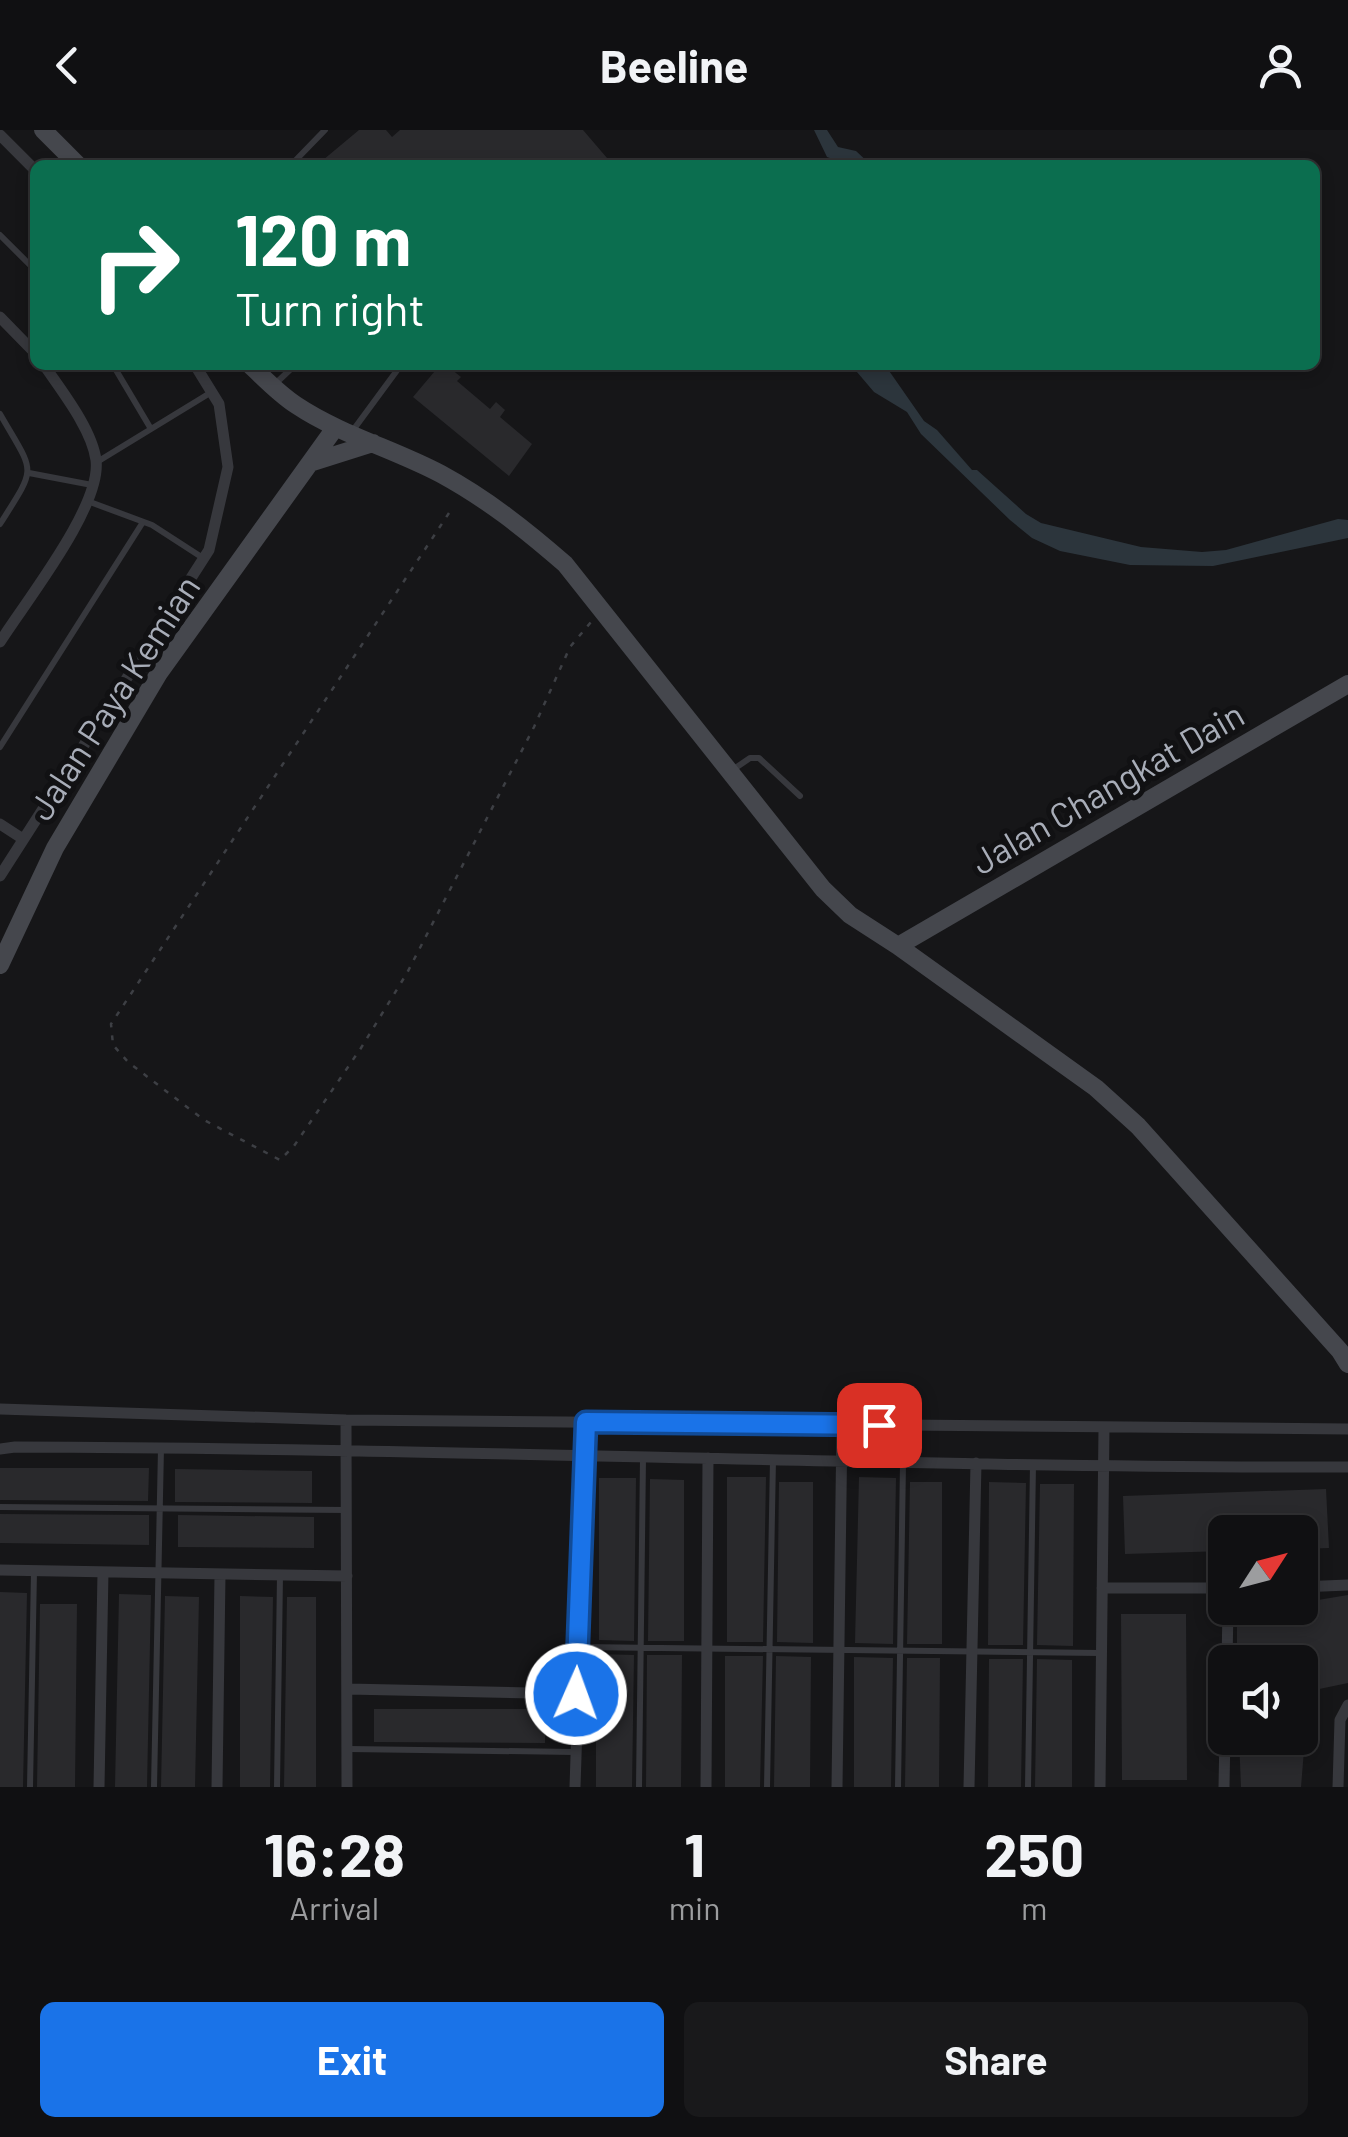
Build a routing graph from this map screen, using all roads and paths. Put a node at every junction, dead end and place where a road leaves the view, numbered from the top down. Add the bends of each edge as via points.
1 (43, 130) edge
2 (325, 130) edge
3 (0, 134) edge
4 (73, 160) edge
5 (297, 160) edge
6 (30, 165) edge
7 (0, 235) edge
8 (30, 265) edge
9 (0, 317) edge
10 (30, 348) edge
11 (47, 370) edge
12 (116, 370) edge
13 (198, 370) edge
14 (255, 370) edge
15 (290, 370) edge
16 (398, 370) edge
17 (273, 386) junction
18 (212, 392) junction
19 (0, 414) edge
20 (152, 429) junction
21 (343, 431) junction
22 (373, 443) junction
23 (313, 462) junction
24 (96, 463) junction
25 (29, 472) junction
26 (92, 485) junction
27 (90, 502) junction
28 (448, 513) dead end
29 (143, 522) junction
30 (0, 524) edge
31 (203, 558) junction
32 (602, 610) junction
33 (0, 642) edge
34 (1348, 684) edge
35 (0, 747) edge
36 (730, 772) junction
37 (800, 796) dead end
38 (0, 824) edge
39 (23, 839) junction
40 (0, 876) edge
41 (898, 946) junction
42 (0, 964) edge
43 (1348, 1364) edge
44 (0, 1409) edge
45 (346, 1420) junction
46 (586, 1422) junction
47 (842, 1424) junction
48 (1104, 1426) junction
49 (1348, 1429) edge
50 (161, 1447) junction
51 (0, 1449) edge
52 (346, 1449) junction
53 (584, 1456) junction
54 (642, 1457) junction
55 (708, 1458) junction
56 (773, 1459) junction
57 (841, 1460) junction
58 (903, 1462) junction
59 (976, 1463) junction
60 (1033, 1464) junction
61 (1103, 1465) junction
62 (1348, 1468) edge
63 (0, 1506) edge
64 (159, 1508) junction
65 (347, 1510) junction
66 (0, 1570) edge
67 (34, 1571) junction
68 (103, 1572) junction
69 (157, 1573) junction
70 (220, 1574) junction
71 (280, 1575) junction
72 (347, 1576) junction
73 (1348, 1585) edge
74 (1318, 1587) edge
75 (1102, 1588) junction
76 (1208, 1588) edge
77 (578, 1647) junction
78 (640, 1648) junction
79 (707, 1648) junction
80 (770, 1649) junction
81 (839, 1650) junction
82 (900, 1651) junction
83 (972, 1652) junction
84 (1030, 1652) junction
85 (1102, 1653) junction
86 (348, 1690) junction
87 (576, 1694) junction
88 (1348, 1705) edge
89 (347, 1749) junction
90 (575, 1752) junction
91 (1225, 1755) edge
92 (30, 1787) edge
93 (99, 1787) edge
94 (154, 1787) edge
95 (217, 1787) edge
96 (277, 1787) edge
97 (347, 1787) edge
98 (575, 1787) edge
99 (639, 1787) edge
100 (706, 1787) edge
101 (767, 1787) edge
102 (837, 1787) edge
103 (898, 1787) edge
104 (969, 1787) edge
105 (1028, 1787) edge
106 (1100, 1787) edge
107 (1224, 1787) edge
108 (1338, 1787) edge

1 - 4 main road
2 - 5 lane
3 - 6 street
7 - 8 lane
9 - 10 street
11 - 24 street via 76,414
12 - 20 lane
13 - 18 street
14 - 17 main road
15 - 17 lane
16 - 21 lane
17 - 21 main road
18 - 20 lane
18 - 31 street via 228,467
19 - 25 lane
20 - 24 lane
21 - 22 main road
21 - 23 main road, Jalan Paya Kemian
22 - 23 main road
22 - 32 main road via 439,473 524,529 565,564
23 - 42 main road, Jalan Paya Kemian via 159,673 55,848
24 - 26 street
25 - 26 lane
25 - 30 lane
26 - 27 street
27 - 29 lane
27 - 33 street
28 - 32 path via 112,1024 113,1046 128,1062 204,1120 280,1160 294,1146 407,972 570,647
29 - 31 lane
29 - 35 lane
31 - 39 street
32 - 36 main road
34 - 41 main road, Jalan Changkat Dain
36 - 37 lane via 759,758
36 - 41 main road via 823,889
38 - 39 street
39 - 40 street
41 - 43 main road via 1096,1088 1138,1126
44 - 45 street
45 - 46 street
45 - 52 street
46 - 47 street
46 - 53 street
47 - 48 street
47 - 57 street
48 - 49 street
48 - 61 street
50 - 51 street
50 - 52 street
50 - 64 lane
52 - 53 street
52 - 65 street
53 - 54 street
53 - 77 street
54 - 55 street
54 - 78 lane
55 - 56 street
55 - 79 street
56 - 57 street
56 - 80 lane
57 - 58 street
57 - 81 street
58 - 59 street
58 - 82 lane
59 - 60 street
59 - 83 street
60 - 61 street
60 - 84 lane
61 - 62 street
61 - 75 street
63 - 64 lane
64 - 65 lane
64 - 69 lane
65 - 72 street
66 - 67 street
67 - 68 street
67 - 92 lane
68 - 69 street
68 - 93 street
69 - 70 street
69 - 94 lane
70 - 71 street
70 - 95 street
71 - 72 street
71 - 96 lane
72 - 86 street
73 - 74 street
75 - 76 street
75 - 85 street
77 - 78 lane
77 - 87 street
78 - 79 lane
78 - 99 lane
79 - 80 lane
79 - 100 street
80 - 81 lane
80 - 101 lane
81 - 82 lane
81 - 102 street
82 - 83 lane
82 - 103 lane
83 - 84 lane
83 - 104 street
84 - 85 lane
84 - 105 lane
85 - 106 street
86 - 87 street
86 - 89 street
87 - 90 street
88 - 108 street via 1340,1720
89 - 90 lane
89 - 97 street
90 - 98 street
91 - 107 street

